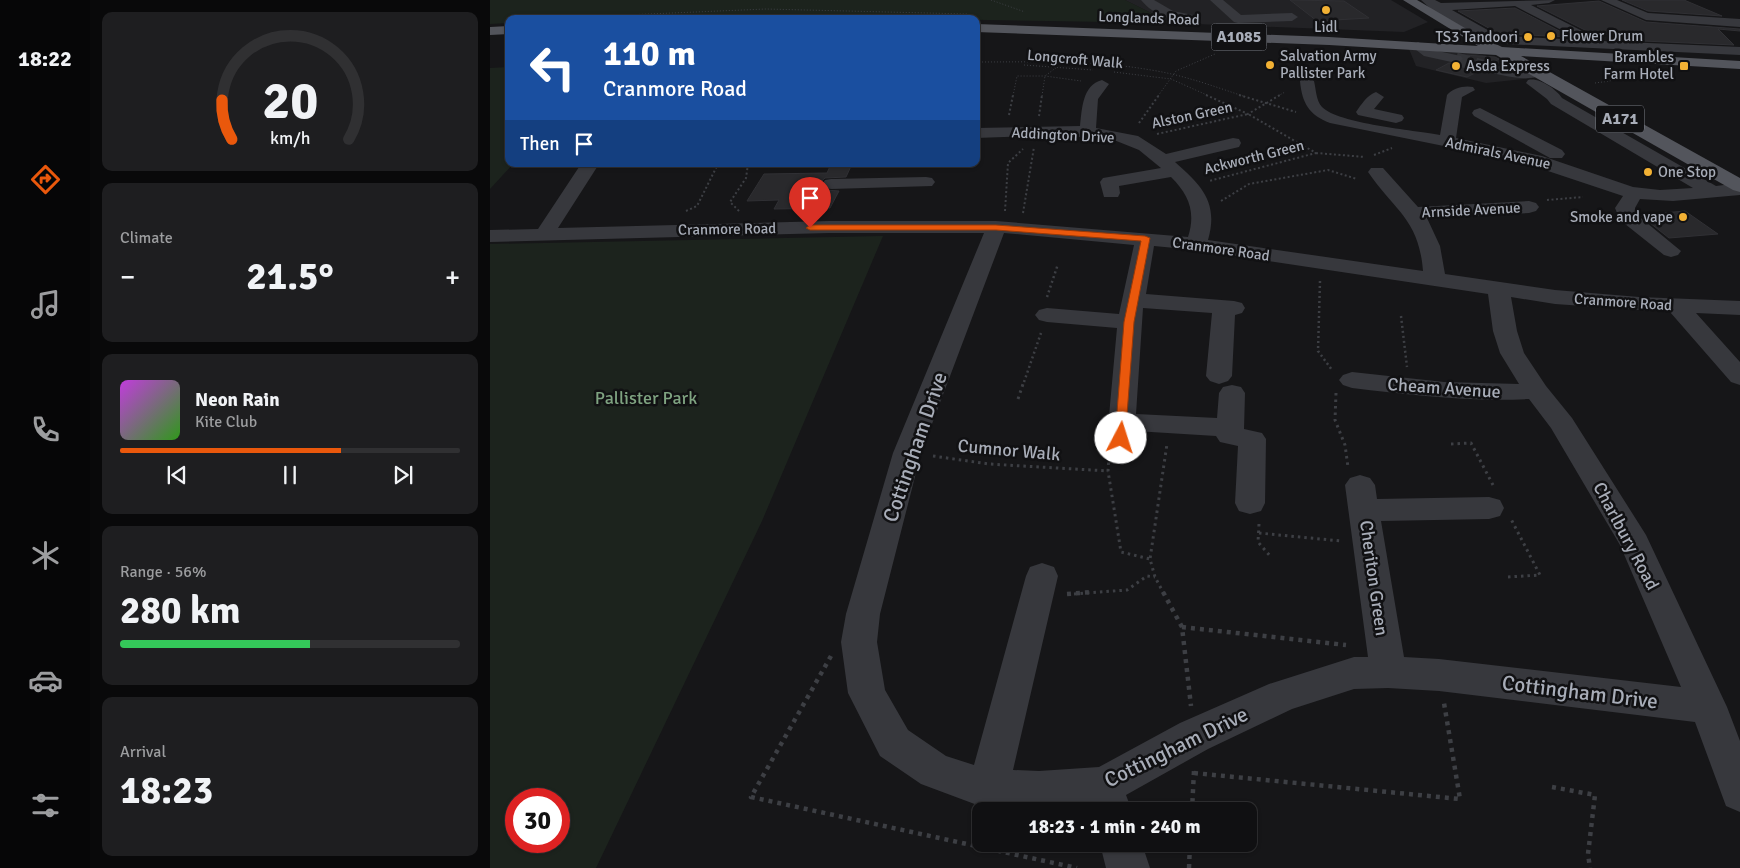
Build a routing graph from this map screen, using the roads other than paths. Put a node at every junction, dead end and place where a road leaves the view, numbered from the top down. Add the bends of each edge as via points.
1 (1147, 0) edge
2 (1216, 0) edge
3 (1409, 0) edge
4 (1549, 0) edge
5 (1607, 0) edge
6 (1517, 2) junction
7 (1429, 5) edge
8 (1292, 17) dead end
9 (980, 19) edge
10 (1194, 19) dead end
11 (1740, 23) edge
12 (505, 25) edge
13 (490, 26) edge
14 (980, 28) edge
15 (490, 30) edge
16 (505, 30) edge
17 (1485, 44) junction
18 (1601, 45) junction
19 (1418, 46) junction
20 (1740, 51) edge
21 (1501, 52) junction
22 (1456, 59) tunnel mouth
23 (1740, 59) edge
24 (1740, 65) edge
25 (1486, 67) tunnel mouth
26 (1101, 75) road end
27 (1536, 78) junction
28 (1468, 90) dead end
29 (1285, 92) road end
30 (1376, 97) dead end
31 (1480, 113) dead end
32 (980, 133) edge
33 (1088, 133) junction
34 (1449, 135) junction
35 (1233, 143) dead end
36 (1542, 148) junction
37 (1521, 156) junction
38 (1169, 165) junction
39 (588, 167) edge
40 (889, 167) edge
41 (1377, 172) dead end
42 (926, 182) dead end
43 (886, 183) junction
44 (831, 184) dead end
45 (1740, 187) edge
46 (1640, 188) junction
47 (1710, 191) junction
48 (1111, 193) dead end
49 (1528, 207) road end
50 (1740, 208) edge
51 (1414, 213) junction
52 (1001, 228) junction
53 (544, 234) junction
54 (490, 236) edge
55 (1145, 238) junction
56 (1196, 244) junction
57 (1671, 251) dead end
58 (1434, 280) junction
59 (1499, 290) junction
60 (1677, 306) junction
61 (1740, 308) edge
62 (1130, 311) junction
63 (1047, 315) dead end
64 (1740, 377) edge
65 (1352, 380) dead end
66 (1536, 391) junction
67 (1230, 428) junction
68 (1490, 508) dead end
69 (1254, 512) road end
70 (1039, 586) road end
71 (1386, 661) junction
72 (1708, 707) junction
73 (988, 789) junction
74 (1740, 792) edge
75 (1107, 798) edge
76 (1123, 852) edge
77 (1128, 868) edge

1 - 10 street via 1170,15
2 - 8 street via 1238,19
3 - 7 main road, A171
4 - 6 street
5 - 11 street via 1646,16
6 - 7 street
6 - 18 street
7 - 17 main road, A171
7 - 18 street via 1500,39
9 - 17 main road, Longlands Road / A1085
12 - 13 main road
14 - 19 main road, Longlands Road / A1085
15 - 16 main road
17 - 21 main road, A171
17 - 23 main road, Longlands Road / A1085
18 - 20 street
19 - 21 main road, Longlands Road / A1085
19 - 22 street via 1430,53
21 - 24 main road, Longlands Road / A1085
21 - 27 main road, A171
25 - 27 street
26 - 33 street via 1090,99
27 - 45 main road, A171 via 1562,87
27 - 47 street via 1556,101
28 - 34 street via 1455,95
29 - 34 street, Admirals Avenue via 1308,87 1314,109 1345,123 1422,138
30 - 34 street via 1364,112
31 - 36 street
32 - 33 street, Addington Drive
33 - 38 street, Addington Drive via 1129,140
34 - 37 street, Admirals Avenue
35 - 38 street
36 - 37 street
36 - 46 street via 1587,170
37 - 46 street, Admirals Avenue via 1560,167 1595,182
38 - 48 street via 1109,182
38 - 56 street, Addington Drive via 1190,185 1204,212
39 - 53 street
40 - 43 street via 890,174
41 - 51 street
42 - 43 street
43 - 44 street
45 - 47 street, Admirals Avenue
46 - 47 street, Admirals Avenue via 1672,194
46 - 57 street via 1625,208 1627,216
47 - 50 street
49 - 51 street, Arnside Avenue via 1501,202
51 - 58 street via 1431,246
52 - 53 street, Cranmore Road
52 - 55 street, Cranmore Road
52 - 73 street, Cottingham Drive via 908,453 863,614 859,642 867,694 894,743 934,771
53 - 54 street, Cranmore Road
55 - 56 street, Cranmore Road
55 - 62 street
56 - 58 street, Cranmore Road
58 - 59 street, Cranmore Road
59 - 60 street, Cranmore Road
59 - 66 street, Charlbury Road via 1512,353
60 - 61 street, Cranmore Road
60 - 64 street
62 - 63 street
62 - 67 street via 1229,308 1225,384
62 - 67 street via 1122,430 1170,424
65 - 66 street, Cheam Avenue via 1508,393
66 - 72 street, Charlbury Road via 1562,424 1635,544
67 - 69 street via 1230,436 1252,439
68 - 71 street, Cheriton Green via 1362,497
70 - 73 street
71 - 72 street, Cottingham Drive via 1439,675
71 - 75 street, Cottingham Drive via 1282,696 1194,736
72 - 74 street, Charlbury Road
73 - 75 street, Cottingham Drive
76 - 77 street

